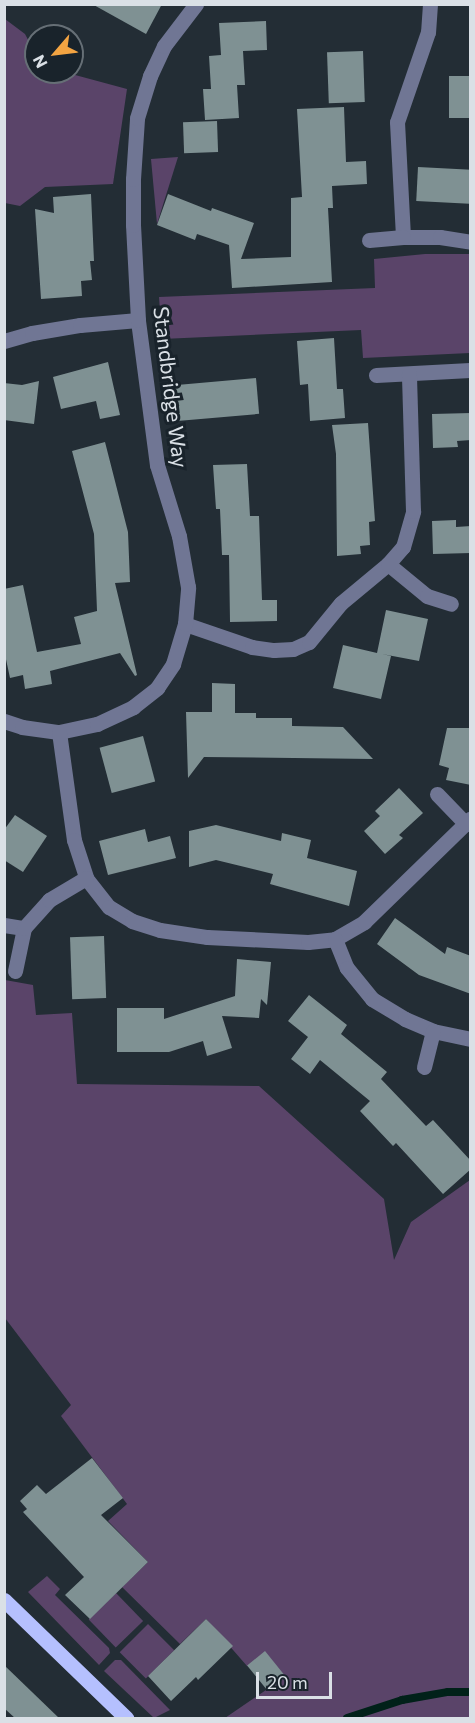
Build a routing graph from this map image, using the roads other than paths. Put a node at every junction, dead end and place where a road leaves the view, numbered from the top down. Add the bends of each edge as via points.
1 (196, 4) edge
2 (430, 4) edge
3 (403, 237) junction
4 (369, 240) dead end
5 (471, 242) edge
6 (138, 320) junction
7 (4, 341) edge
8 (471, 370) edge
9 (409, 374) junction
10 (376, 375) dead end
11 (388, 564) junction
12 (451, 604) dead end
13 (185, 624) junction
14 (4, 721) edge
15 (59, 732) junction
16 (438, 794) dead end
17 (468, 822) edge
18 (86, 878) junction
19 (4, 925) edge
20 (24, 928) junction
21 (335, 939) junction
22 (15, 971) dead end
23 (433, 1031) junction
24 (471, 1039) edge
25 (424, 1067) dead end
26 (4, 1600) edge
27 (126, 1719) edge

1 - 6 street, Standbridge Way via 164,46 137,118 133,225
2 - 3 street via 428,32 397,122
3 - 4 street
3 - 5 street
6 - 7 street via 80,325
6 - 13 street, Standbridge Way via 157,465 179,536 188,587
8 - 9 street
9 - 10 street
9 - 11 street via 413,511 403,547
11 - 12 street via 427,596
11 - 13 street via 341,603 309,642 293,649 252,647
13 - 15 street, Standbridge Way via 173,664 157,688 134,707 97,724
14 - 15 street, Standbridge Way
15 - 18 street via 74,840
16 - 17 street
17 - 21 street via 364,922
18 - 20 street via 49,900
18 - 21 street via 109,907 132,921 160,930 218,938 308,942
19 - 20 street
20 - 22 street
21 - 23 street via 347,968 372,999
23 - 24 street
23 - 25 street
26 - 27 main road

